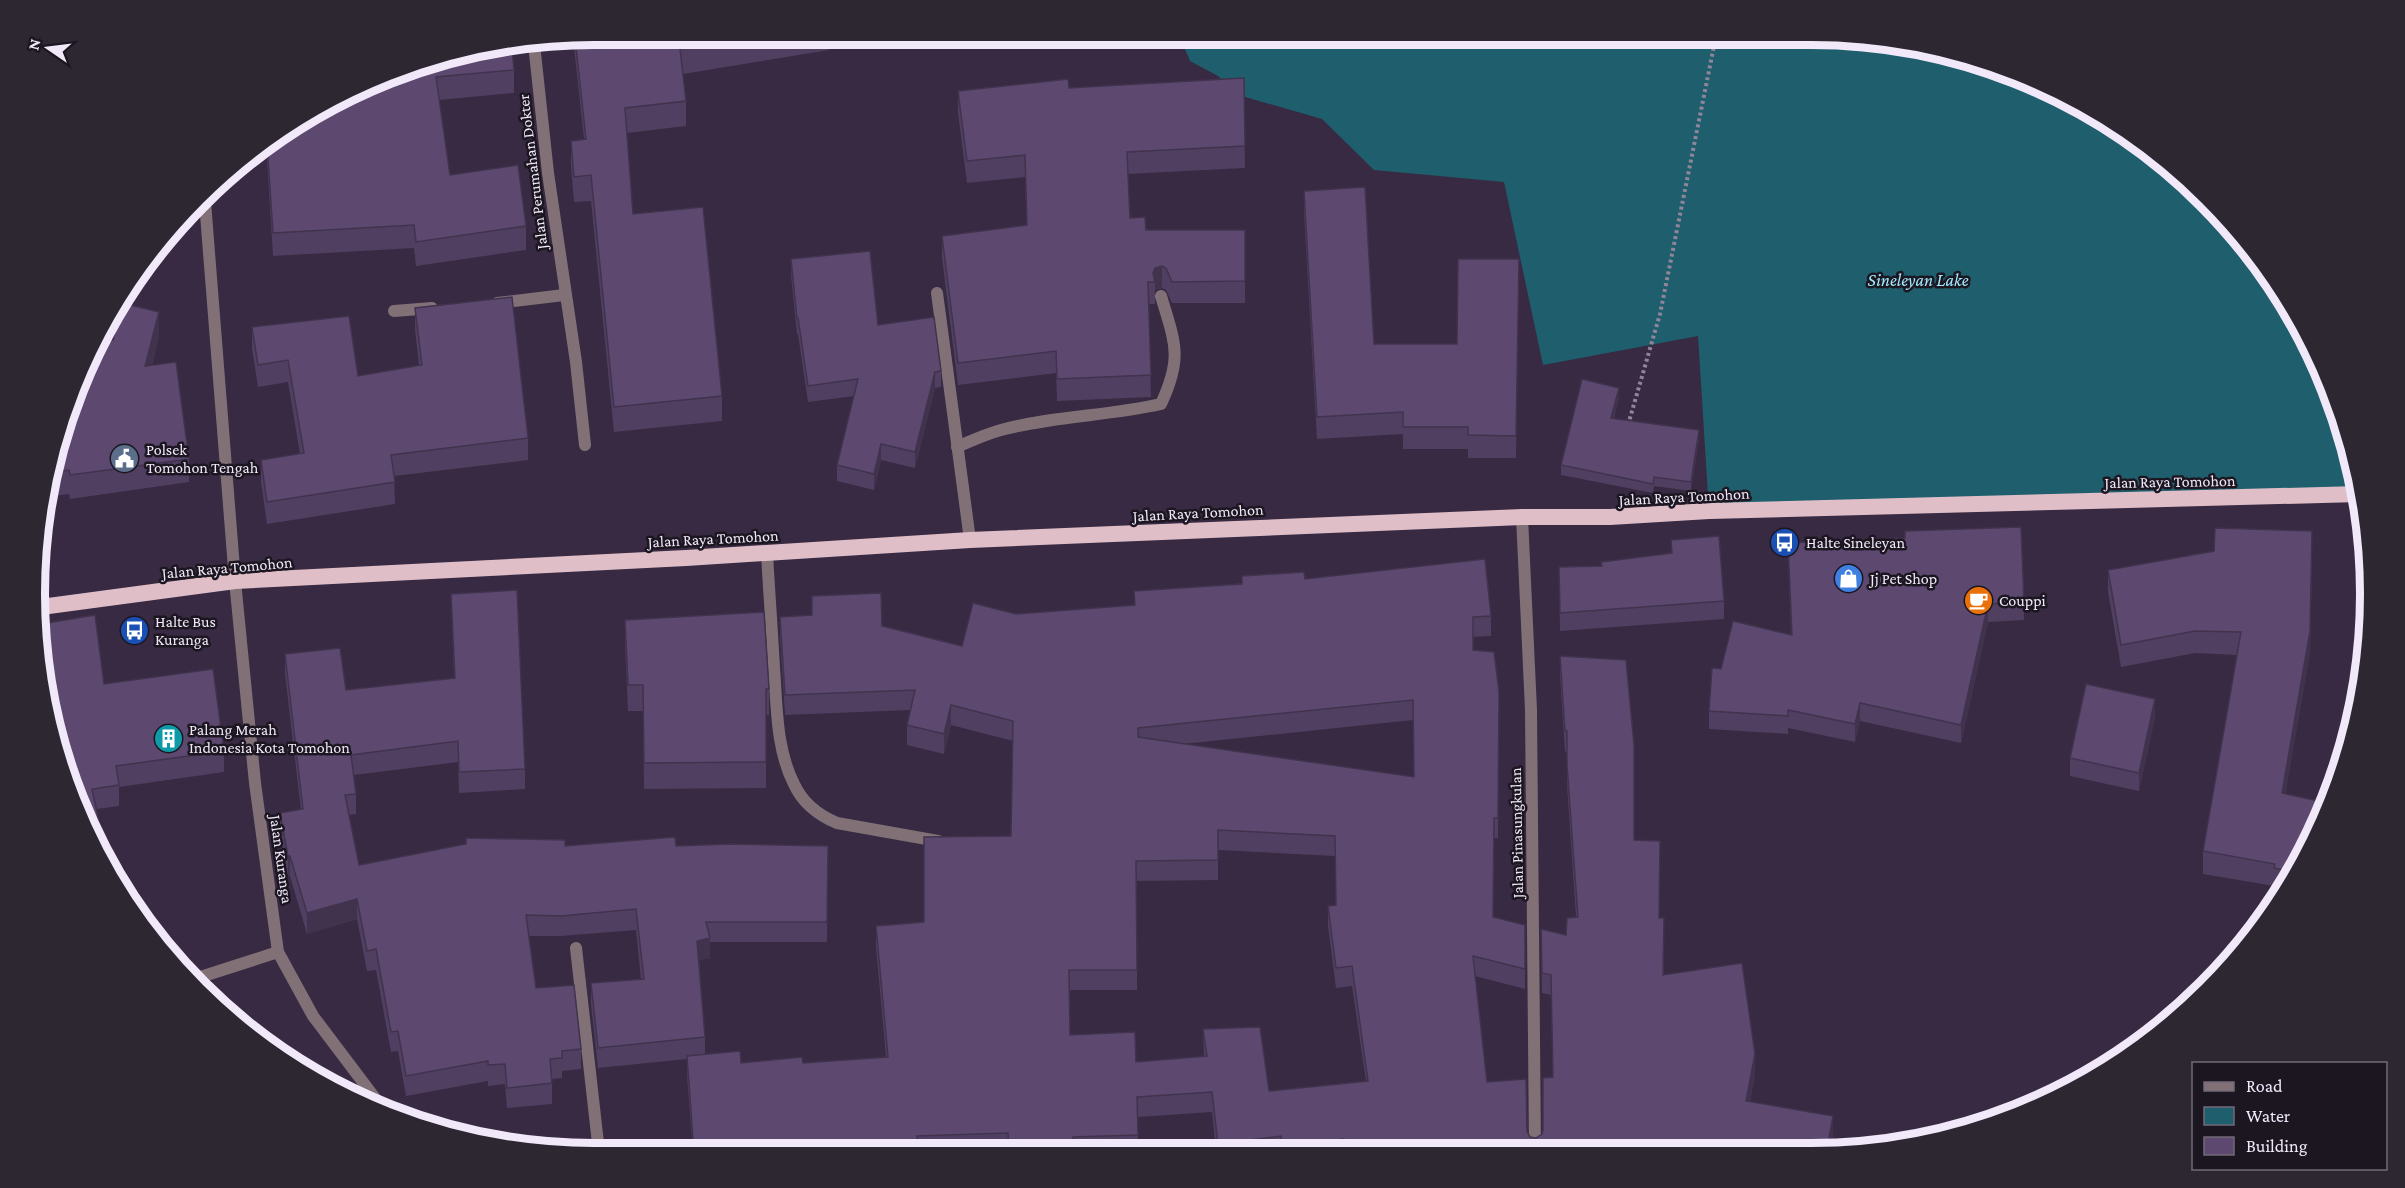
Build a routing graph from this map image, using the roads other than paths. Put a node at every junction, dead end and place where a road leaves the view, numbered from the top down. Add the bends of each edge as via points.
1 (535, 49) edge
2 (205, 207) edge
3 (937, 293) dead end
4 (564, 295) junction
5 (1161, 296) dead end
6 (487, 304) edge
7 (441, 308) edge
8 (394, 311) dead end
9 (585, 446) dead end
10 (957, 447) junction
11 (2350, 494) edge
12 (1522, 517) junction
13 (970, 540) junction
14 (767, 553) junction
15 (235, 581) junction
16 (45, 606) edge
17 (954, 844) edge
18 (576, 948) dead end
19 (278, 952) junction
20 (201, 977) edge
21 (374, 1096) edge
22 (598, 1143) edge
23 (1535, 1143) edge

1 - 4 street, Jalan Perumahan Dokter
2 - 15 street, Jalan Kuranga
3 - 10 street
4 - 6 street
4 - 9 street, Jalan Perumahan Dokter
5 - 10 street via 1176,348 1172,380 1161,404 998,430
7 - 8 street
10 - 13 street
11 - 12 highway, Jalan Raya Tomohon
12 - 13 highway, Jalan Raya Tomohon
12 - 23 street, Jalan Pinasungkulan via 1531,711
13 - 14 highway, Jalan Raya Tomohon
14 - 15 highway, Jalan Raya Tomohon
14 - 17 street via 780,737 791,777 803,799 822,817 837,823
15 - 16 highway, Jalan Raya Tomohon
15 - 19 street, Jalan Kuranga via 255,783
18 - 22 street
19 - 20 street
19 - 21 street, Jalan Kuranga via 313,1016

